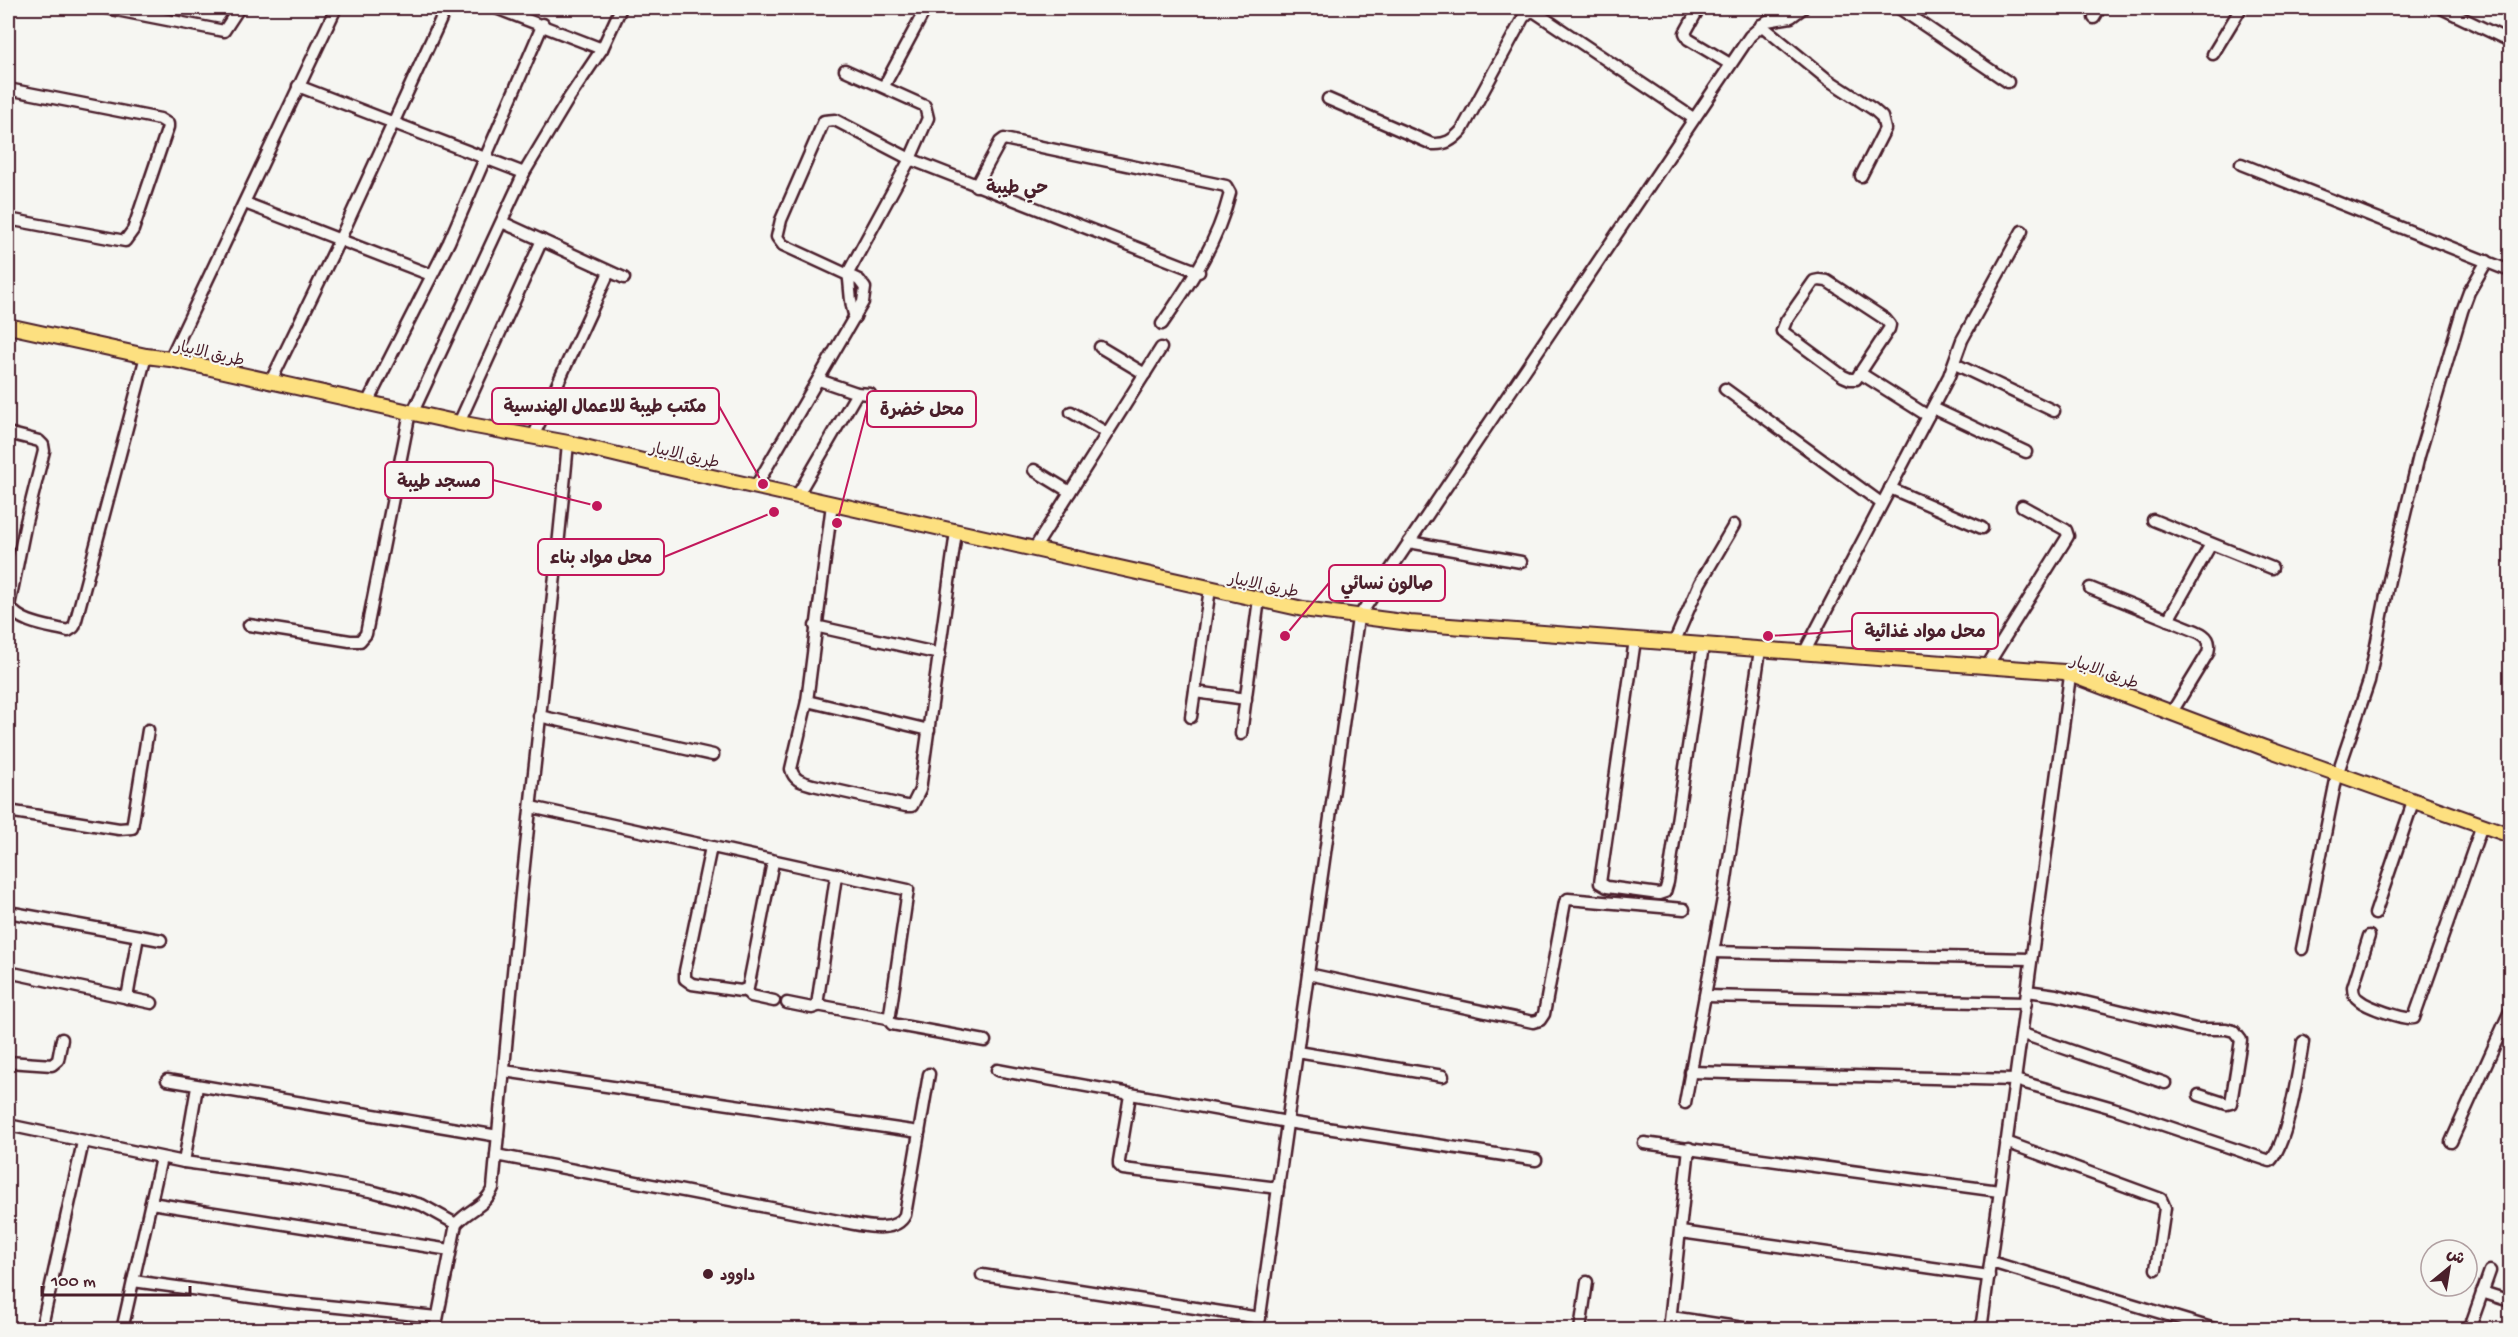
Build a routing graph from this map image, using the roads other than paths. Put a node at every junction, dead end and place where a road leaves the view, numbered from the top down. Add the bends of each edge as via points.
1 (106, 8) edge
2 (239, 8) edge
3 (336, 8) edge
4 (446, 8) edge
5 (496, 8) edge
6 (621, 8) edge
7 (926, 8) edge
8 (1700, 8) edge
9 (1803, 8) edge
10 (1899, 8) edge
11 (2100, 8) edge
12 (2241, 8) edge
13 (2441, 8) edge
14 (2094, 18) dead end
15 (543, 24) junction
16 (1761, 25) junction
17 (2511, 41) edge
18 (602, 49) junction
19 (2213, 54) dead end
20 (1730, 64) junction
21 (845, 70) dead end
22 (2008, 82) dead end
23 (298, 86) junction
24 (884, 86) junction
25 (8, 89) edge
26 (1328, 99) dead end
27 (1693, 118) junction
28 (392, 122) junction
29 (485, 158) junction
30 (910, 159) junction
31 (2241, 164) dead end
32 (524, 173) junction
33 (1861, 176) dead end
34 (976, 186) junction
35 (245, 203) junction
36 (8, 219) edge
37 (502, 222) junction
38 (2022, 231) dead end
39 (542, 240) junction
40 (339, 241) junction
41 (2487, 261) junction
42 (2511, 271) edge
43 (609, 272) junction
44 (1198, 272) junction
45 (848, 273) junction
46 (431, 275) junction
47 (624, 278) dead end
48 (1162, 324) dead end
49 (8, 326) edge
50 (1100, 346) dead end
51 (1161, 348) dead end
52 (146, 356) junction
53 (170, 359) junction
54 (1955, 364) junction
55 (1860, 373) junction
56 (1145, 374) junction
57 (819, 380) junction
58 (270, 383) junction
59 (1725, 389) dead end
60 (857, 393) junction
61 (870, 394) dead end
62 (367, 403) junction
63 (2054, 411) dead end
64 (412, 412) junction
65 (1071, 412) dead end
66 (1930, 412) junction
67 (459, 423) junction
68 (8, 433) edge
69 (1107, 433) junction
70 (532, 436) junction
71 (568, 443) junction
72 (2026, 452) dead end
73 (1034, 470) dead end
74 (756, 486) junction
75 (1890, 488) junction
76 (1070, 492) junction
77 (797, 496) junction
78 (1881, 503) junction
79 (832, 504) junction
80 (2022, 506) dead end
81 (2153, 520) dead end
82 (1734, 525) dead end
83 (1982, 528) dead end
84 (956, 532) junction
85 (1409, 542) junction
86 (2211, 544) junction
87 (1034, 549) junction
88 (1521, 562) dead end
89 (2271, 568) dead end
90 (2090, 588) dead end
91 (1210, 589) junction
92 (1258, 599) junction
93 (1358, 618) junction
94 (2168, 620) junction
95 (249, 626) dead end
96 (815, 626) junction
97 (1635, 640) junction
98 (1674, 643) junction
99 (1703, 646) junction
100 (1760, 650) junction
101 (1804, 652) junction
102 (940, 654) junction
103 (1987, 666) junction
104 (2070, 676) junction
105 (1195, 692) junction
106 (1246, 699) junction
107 (807, 700) junction
108 (2172, 712) junction
109 (539, 716) junction
110 (1191, 717) dead end
111 (148, 730) dead end
112 (929, 730) junction
113 (1241, 734) dead end
114 (713, 755) dead end
115 (2337, 775) junction
116 (2413, 802) junction
117 (531, 807) junction
118 (8, 811) edge
119 (2482, 825) junction
120 (2511, 835) edge
121 (711, 847) junction
122 (773, 862) junction
123 (837, 876) junction
124 (1684, 909) dead end
125 (8, 912) edge
126 (2375, 914) dead end
127 (138, 936) junction
128 (2368, 936) dead end
129 (160, 940) dead end
130 (2302, 949) dead end
131 (1713, 952) junction
132 (2031, 959) junction
133 (8, 972) edge
134 (1308, 974) junction
135 (745, 990) junction
136 (2027, 991) junction
137 (1705, 996) junction
138 (127, 998) junction
139 (774, 1000) dead end
140 (153, 1003) dead end
141 (787, 1003) dead end
142 (2026, 1003) junction
143 (818, 1006) junction
144 (2511, 1011) edge
145 (887, 1018) junction
146 (2023, 1034) junction
147 (62, 1039) dead end
148 (985, 1041) dead end
149 (2303, 1042) dead end
150 (1297, 1052) junction
151 (8, 1062) edge
152 (997, 1070) dead end
153 (504, 1071) junction
154 (1690, 1072) junction
155 (929, 1074) dead end
156 (1443, 1076) dead end
157 (167, 1080) dead end
158 (2014, 1080) junction
159 (2165, 1083) dead end
160 (197, 1087) junction
161 (1130, 1095) junction
162 (2199, 1095) dead end
163 (1685, 1103) dead end
164 (1287, 1122) junction
165 (8, 1125) edge
166 (919, 1132) junction
167 (498, 1136) junction
168 (83, 1142) junction
169 (2006, 1142) junction
170 (2451, 1142) dead end
171 (1644, 1143) dead end
172 (1689, 1148) junction
173 (496, 1155) junction
174 (161, 1158) junction
175 (1536, 1160) dead end
176 (184, 1162) junction
177 (1278, 1188) junction
178 (2000, 1191) junction
179 (151, 1203) junction
180 (456, 1224) junction
181 (1681, 1232) junction
182 (450, 1250) junction
183 (1991, 1262) junction
184 (2156, 1269) dead end
185 (2490, 1271) dead end
186 (982, 1275) dead end
187 (1989, 1276) junction
188 (133, 1281) junction
189 (1587, 1281) dead end
190 (2482, 1292) junction
191 (2511, 1301) edge
192 (437, 1317) junction
193 (1671, 1317) junction
194 (1260, 1318) junction
195 (41, 1329) edge
196 (122, 1329) edge
197 (435, 1329) edge
198 (1258, 1329) edge
199 (1580, 1329) edge
200 (1669, 1329) edge
201 (1756, 1329) edge
202 (1981, 1329) edge
203 (2218, 1329) edge
204 (2469, 1329) edge

1 - 2 street via 224,31
3 - 23 street
4 - 28 street
5 - 15 street
6 - 18 street
7 - 24 street
8 - 20 street via 1685,33 1688,39
9 - 16 street via 1791,17
10 - 22 street
11 - 14 street
12 - 19 street
13 - 17 street
15 - 18 street
15 - 29 street
16 - 20 street
16 - 33 street via 1827,79 1882,117 1885,129
18 - 32 street
20 - 27 street
21 - 24 street
23 - 28 street
23 - 35 street
24 - 30 street via 925,106 928,113
25 - 36 street via 160,119 168,124 133,230 125,241
26 - 27 street via 1432,144 1444,144 1462,130 1523,18 1535,12
27 - 85 street
28 - 29 street
28 - 40 street
29 - 32 street
29 - 46 street
30 - 34 street
30 - 45 street
30 - 45 street via 835,120 824,121 777,237 783,245
31 - 41 street
32 - 37 street
34 - 44 street
34 - 44 street via 1004,139 1223,185 1230,189 1229,197
35 - 40 street
35 - 53 street
37 - 39 street
37 - 64 street
38 - 54 street via 1962,340
39 - 43 street
39 - 67 street
40 - 46 street
40 - 58 street
41 - 42 street
41 - 115 street via 2469,292 2453,339 2391,569 2369,681
43 - 47 street
43 - 70 street
44 - 48 street
45 - 57 street via 865,288 863,302
46 - 62 street
49 - 52 main road, طريق الابيار
50 - 56 street
51 - 56 street
52 - 53 main road, طريق الابيار
52 - 68 street via 76,620 68,631 22,618 9,606 44,445
53 - 58 main road, طريق الابيار
54 - 63 street
54 - 66 street
55 - 55 street via 1889,329 1888,322 1827,281 1814,281 1782,331 1850,380
55 - 66 street
56 - 69 street
57 - 60 street
57 - 74 street
58 - 62 main road, طريق الابيار
59 - 78 street
60 - 61 street
60 - 77 street
62 - 64 main road, طريق الابيار
64 - 67 main road, طريق الابيار
64 - 95 street via 366,634 360,641 350,641
65 - 69 street
66 - 72 street
66 - 75 street
67 - 70 main road, طريق الابيار
69 - 76 street
70 - 71 main road, طريق الابيار
71 - 74 main road, طريق الابيار
71 - 109 street
73 - 76 street
74 - 77 main road, طريق الابيار
75 - 78 street
75 - 83 street
76 - 87 street
77 - 79 main road, طريق الابيار
78 - 101 street
79 - 84 main road, طريق الابيار
79 - 96 street
80 - 103 street via 2068,531 2068,536
81 - 86 street
82 - 98 street via 1700,583
84 - 87 main road, طريق الابيار
84 - 102 street
85 - 88 street
85 - 93 street
86 - 89 street
86 - 94 street
87 - 91 main road, طريق الابيار
90 - 94 street
91 - 92 main road, طريق الابيار
91 - 105 street
92 - 93 main road, طريق الابيار
92 - 106 street
93 - 97 main road, طريق الابيار
93 - 134 street
94 - 108 street via 2204,635 2211,643 2197,674
96 - 102 street
96 - 107 street
97 - 98 main road, طريق الابيار
97 - 99 street via 1600,883 1659,894 1665,892 1668,882
98 - 99 main road, طريق الابيار
99 - 100 main road, طريق الابيار
100 - 101 main road, طريق الابيار
100 - 131 street
101 - 103 main road, طريق الابيار
102 - 112 street
103 - 104 main road, طريق الابيار via 2064,672
104 - 108 main road, طريق الابيار
104 - 132 street
105 - 106 street
105 - 110 street
106 - 113 street
107 - 112 street
107 - 112 street via 792,769 798,780 813,785 912,806 920,790
108 - 115 main road, طريق الابيار
109 - 114 street
109 - 117 street
111 - 118 street via 132,828
115 - 116 main road, طريق الابيار
115 - 130 street
116 - 119 main road, طريق الابيار
116 - 126 street
117 - 121 street
117 - 153 street
119 - 120 main road, طريق الابيار
119 - 128 street via 2414,1018 2392,1014 2354,995
121 - 122 street
121 - 135 street via 685,979 692,984
122 - 123 street
122 - 135 street
123 - 143 street
123 - 145 street via 908,891
124 - 134 street via 1568,898 1544,1014 1533,1023
125 - 127 street
127 - 129 street
127 - 138 street
131 - 132 street
131 - 137 street
132 - 136 street
133 - 138 street
134 - 150 street
135 - 139 street via 751,996
136 - 142 street
136 - 162 street via 2179,1026 2234,1031 2241,1040 2231,1103
137 - 142 street
137 - 154 street
138 - 140 street
141 - 143 street
142 - 146 street
143 - 145 street
144 - 170 street
145 - 148 street via 892,1024
146 - 158 street
146 - 159 street
147 - 151 street via 58,1060 52,1065
149 - 158 street via 2291,1108 2270,1161 2113,1108
150 - 156 street
150 - 164 street
152 - 161 street
153 - 166 street
153 - 167 street
154 - 158 street
154 - 163 street
155 - 166 street
157 - 160 street
158 - 169 street
160 - 167 street
160 - 176 street
161 - 164 street
161 - 177 street via 1119,1166
164 - 175 street
164 - 177 street
165 - 168 street
166 - 173 street via 905,1215 890,1227 844,1222
167 - 173 street
168 - 174 street
168 - 195 street
169 - 178 street
169 - 184 street via 2161,1199 2165,1208
171 - 172 street
172 - 178 street
172 - 181 street
173 - 180 street via 488,1200
174 - 176 street
174 - 179 street
176 - 180 street via 312,1180 406,1199
177 - 194 street
178 - 183 street
179 - 182 street
179 - 188 street
180 - 182 street
181 - 187 street
181 - 193 street
182 - 192 street
183 - 187 street
183 - 203 street
185 - 190 street
186 - 194 street
187 - 202 street
188 - 192 street
188 - 196 street
189 - 199 street
190 - 191 street
190 - 204 street
192 - 197 street
193 - 200 street
193 - 201 street
194 - 198 street

